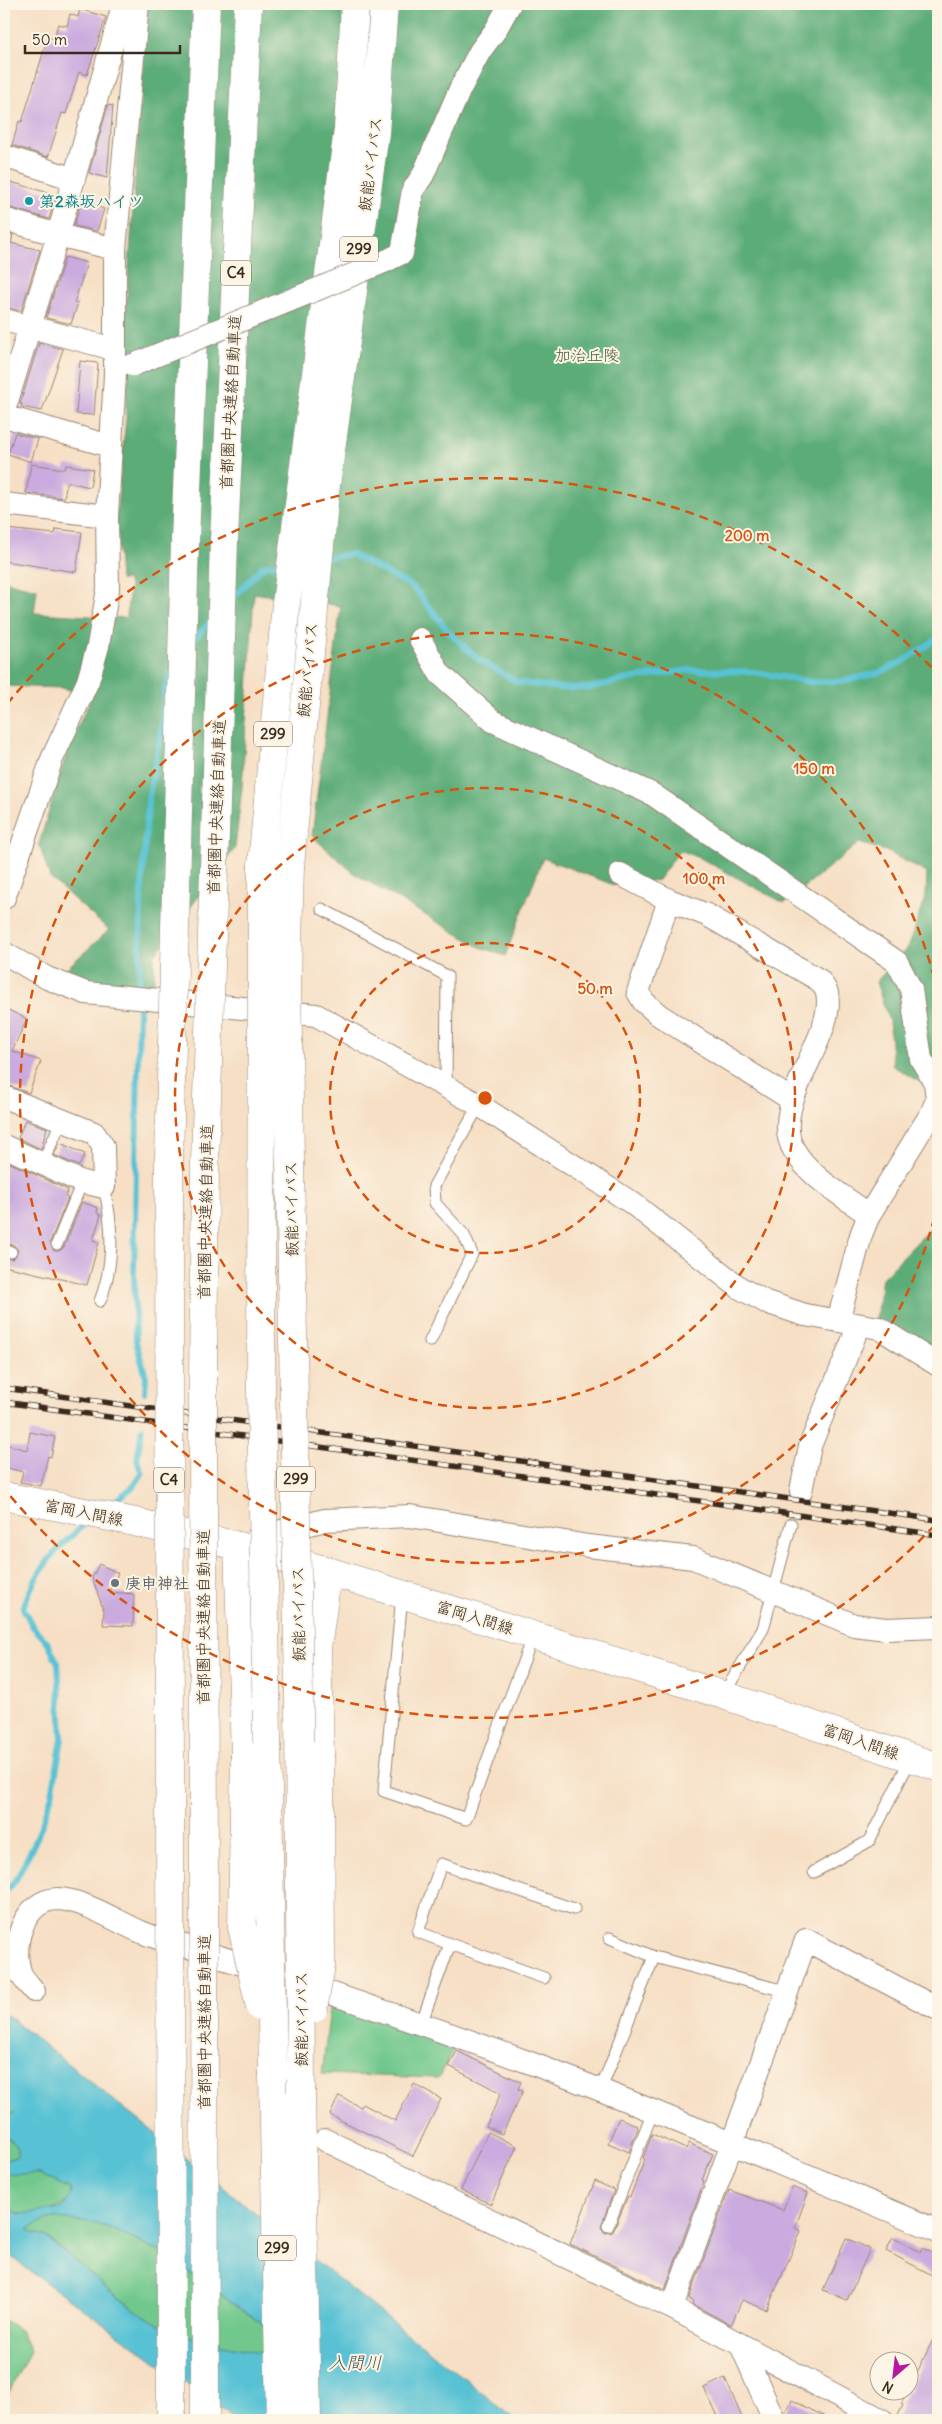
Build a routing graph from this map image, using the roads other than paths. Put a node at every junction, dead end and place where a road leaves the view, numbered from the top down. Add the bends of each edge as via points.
1 (206, 4) edge
2 (248, 4) edge
3 (355, 4) edge
4 (384, 4) edge
5 (510, 4) edge
6 (138, 5) edge
7 (4, 156) edge
8 (74, 179) junction
9 (4, 219) edge
10 (58, 235) junction
11 (115, 248) junction
12 (4, 320) edge
13 (28, 328) junction
14 (114, 349) junction
15 (124, 369) junction
16 (4, 410) edge
17 (4, 416) edge
18 (110, 446) junction
19 (312, 492) junction
20 (4, 504) edge
21 (107, 516) junction
22 (420, 640) dead end
23 (620, 874) dead end
24 (4, 898) edge
25 (669, 900) junction
26 (322, 909) dead end
27 (4, 953) edge
28 (446, 1086) junction
29 (4, 1097) edge
30 (792, 1100) junction
31 (479, 1104) junction
32 (62, 1120) junction
33 (4, 1146) edge
34 (42, 1164) junction
35 (93, 1184) junction
36 (869, 1215) junction
37 (57, 1244) dead end
38 (100, 1301) dead end
39 (848, 1323) junction
40 (430, 1341) dead end
41 (938, 1365) edge
42 (801, 1490) dead end
43 (4, 1496) edge
44 (791, 1524) dead end
45 (245, 1549) junction
46 (328, 1572) junction
47 (773, 1593) junction
48 (402, 1595) junction
49 (938, 1627) edge
50 (533, 1635) junction
51 (724, 1695) junction
52 (911, 1758) junction
53 (938, 1767) edge
54 (814, 1872) dead end
55 (574, 1909) dead end
56 (610, 1938) dead end
57 (450, 1944) junction
58 (654, 1957) junction
59 (544, 1978) dead end
60 (34, 1991) dead end
61 (788, 1992) junction
62 (938, 2008) edge
63 (421, 2024) junction
64 (272, 2062) junction
65 (301, 2076) junction
66 (600, 2091) junction
67 (652, 2112) junction
68 (326, 2140) dead end
69 (733, 2143) junction
70 (608, 2226) dead end
71 (938, 2231) edge
72 (672, 2308) junction
73 (741, 2345) junction
74 (171, 2420) edge
75 (205, 2420) edge
76 (280, 2420) edge
77 (307, 2420) edge
78 (774, 2420) edge
79 (882, 2420) edge

1 - 74 main road, 首都圏中央連絡自動車道 / C4, bridge via 185,541 169,1159
2 - 75 main road, 首都圏中央連絡自動車道 / C4, bridge via 224,541 205,1163 202,1385
3 - 19 main road, 飯能バイパス / 299 via 348,129
4 - 19 main road, 飯能バイパス / 299 via 375,133
5 - 15 street, bridge via 460,89 414,190 402,253
6 - 8 street via 122,8
6 - 11 street
7 - 8 street
8 - 10 street
9 - 10 street
10 - 11 street
10 - 13 street
11 - 14 street
12 - 13 street
13 - 14 street via 41,328
13 - 16 street
14 - 15 street
15 - 18 street
17 - 18 street
18 - 21 street
19 - 64 main road, 飯能バイパス / 299, bridge via 286,603 262,865 261,1394
19 - 65 main road, 飯能バイパス / 299, bridge via 313,608 290,866 287,980 299,1677
20 - 21 street
21 - 24 street via 108,589 98,646 88,681 52,759
22 - 36 street via 440,674 493,721 652,794 896,962 911,989 921,1059 935,1083 937,1099
23 - 25 street
25 - 30 street via 638,992 644,1002 659,1015
25 - 30 street via 706,915 819,980 827,992 825,1020
26 - 28 lane via 447,976
27 - 28 street via 47,978 86,993 316,1014
28 - 31 street
29 - 32 street
30 - 36 street via 788,1129 793,1150 810,1170
31 - 39 street via 632,1202 740,1288 766,1302 805,1315
31 - 40 lane via 434,1186 435,1203 464,1235 472,1254
32 - 34 lane
32 - 35 street via 94,1133 103,1146
33 - 34 street
34 - 35 street
35 - 37 lane
35 - 38 lane via 107,1200 111,1244 108,1280
36 - 39 street via 861,1235
39 - 41 street via 879,1328
39 - 42 street via 810,1446
43 - 45 main road, 富岡入間線
44 - 47 lane
45 - 46 main road, 富岡入間線
45 - 47 street via 258,1537 325,1520 410,1516 588,1546 693,1558
45 - 64 main road, bridge via 242,1927
46 - 48 main road, 富岡入間線
46 - 65 main road, bridge via 317,1648 321,1966
47 - 49 street via 854,1625 886,1630
47 - 51 lane via 763,1629
48 - 50 main road, 富岡入間線
48 - 50 lane via 384,1791 466,1819
50 - 51 main road, 富岡入間線
51 - 52 main road, 富岡入間線
52 - 53 main road, 富岡入間線
52 - 54 lane via 869,1841
55 - 57 lane via 441,1864 418,1932
56 - 58 lane
57 - 59 lane
57 - 63 lane
58 - 61 lane
58 - 66 lane
60 - 63 street via 21,1974 19,1931 29,1913 45,1902 58,1899 80,1904 144,1933
61 - 62 street via 806,1940
61 - 69 street
63 - 66 street
64 - 76 main road, 飯能バイパス / 299, bridge
65 - 77 main road, 飯能バイパス / 299, bridge
66 - 67 street
67 - 69 street
67 - 70 lane
68 - 72 street
69 - 71 street
69 - 72 street
72 - 73 street
73 - 78 street
73 - 79 street

